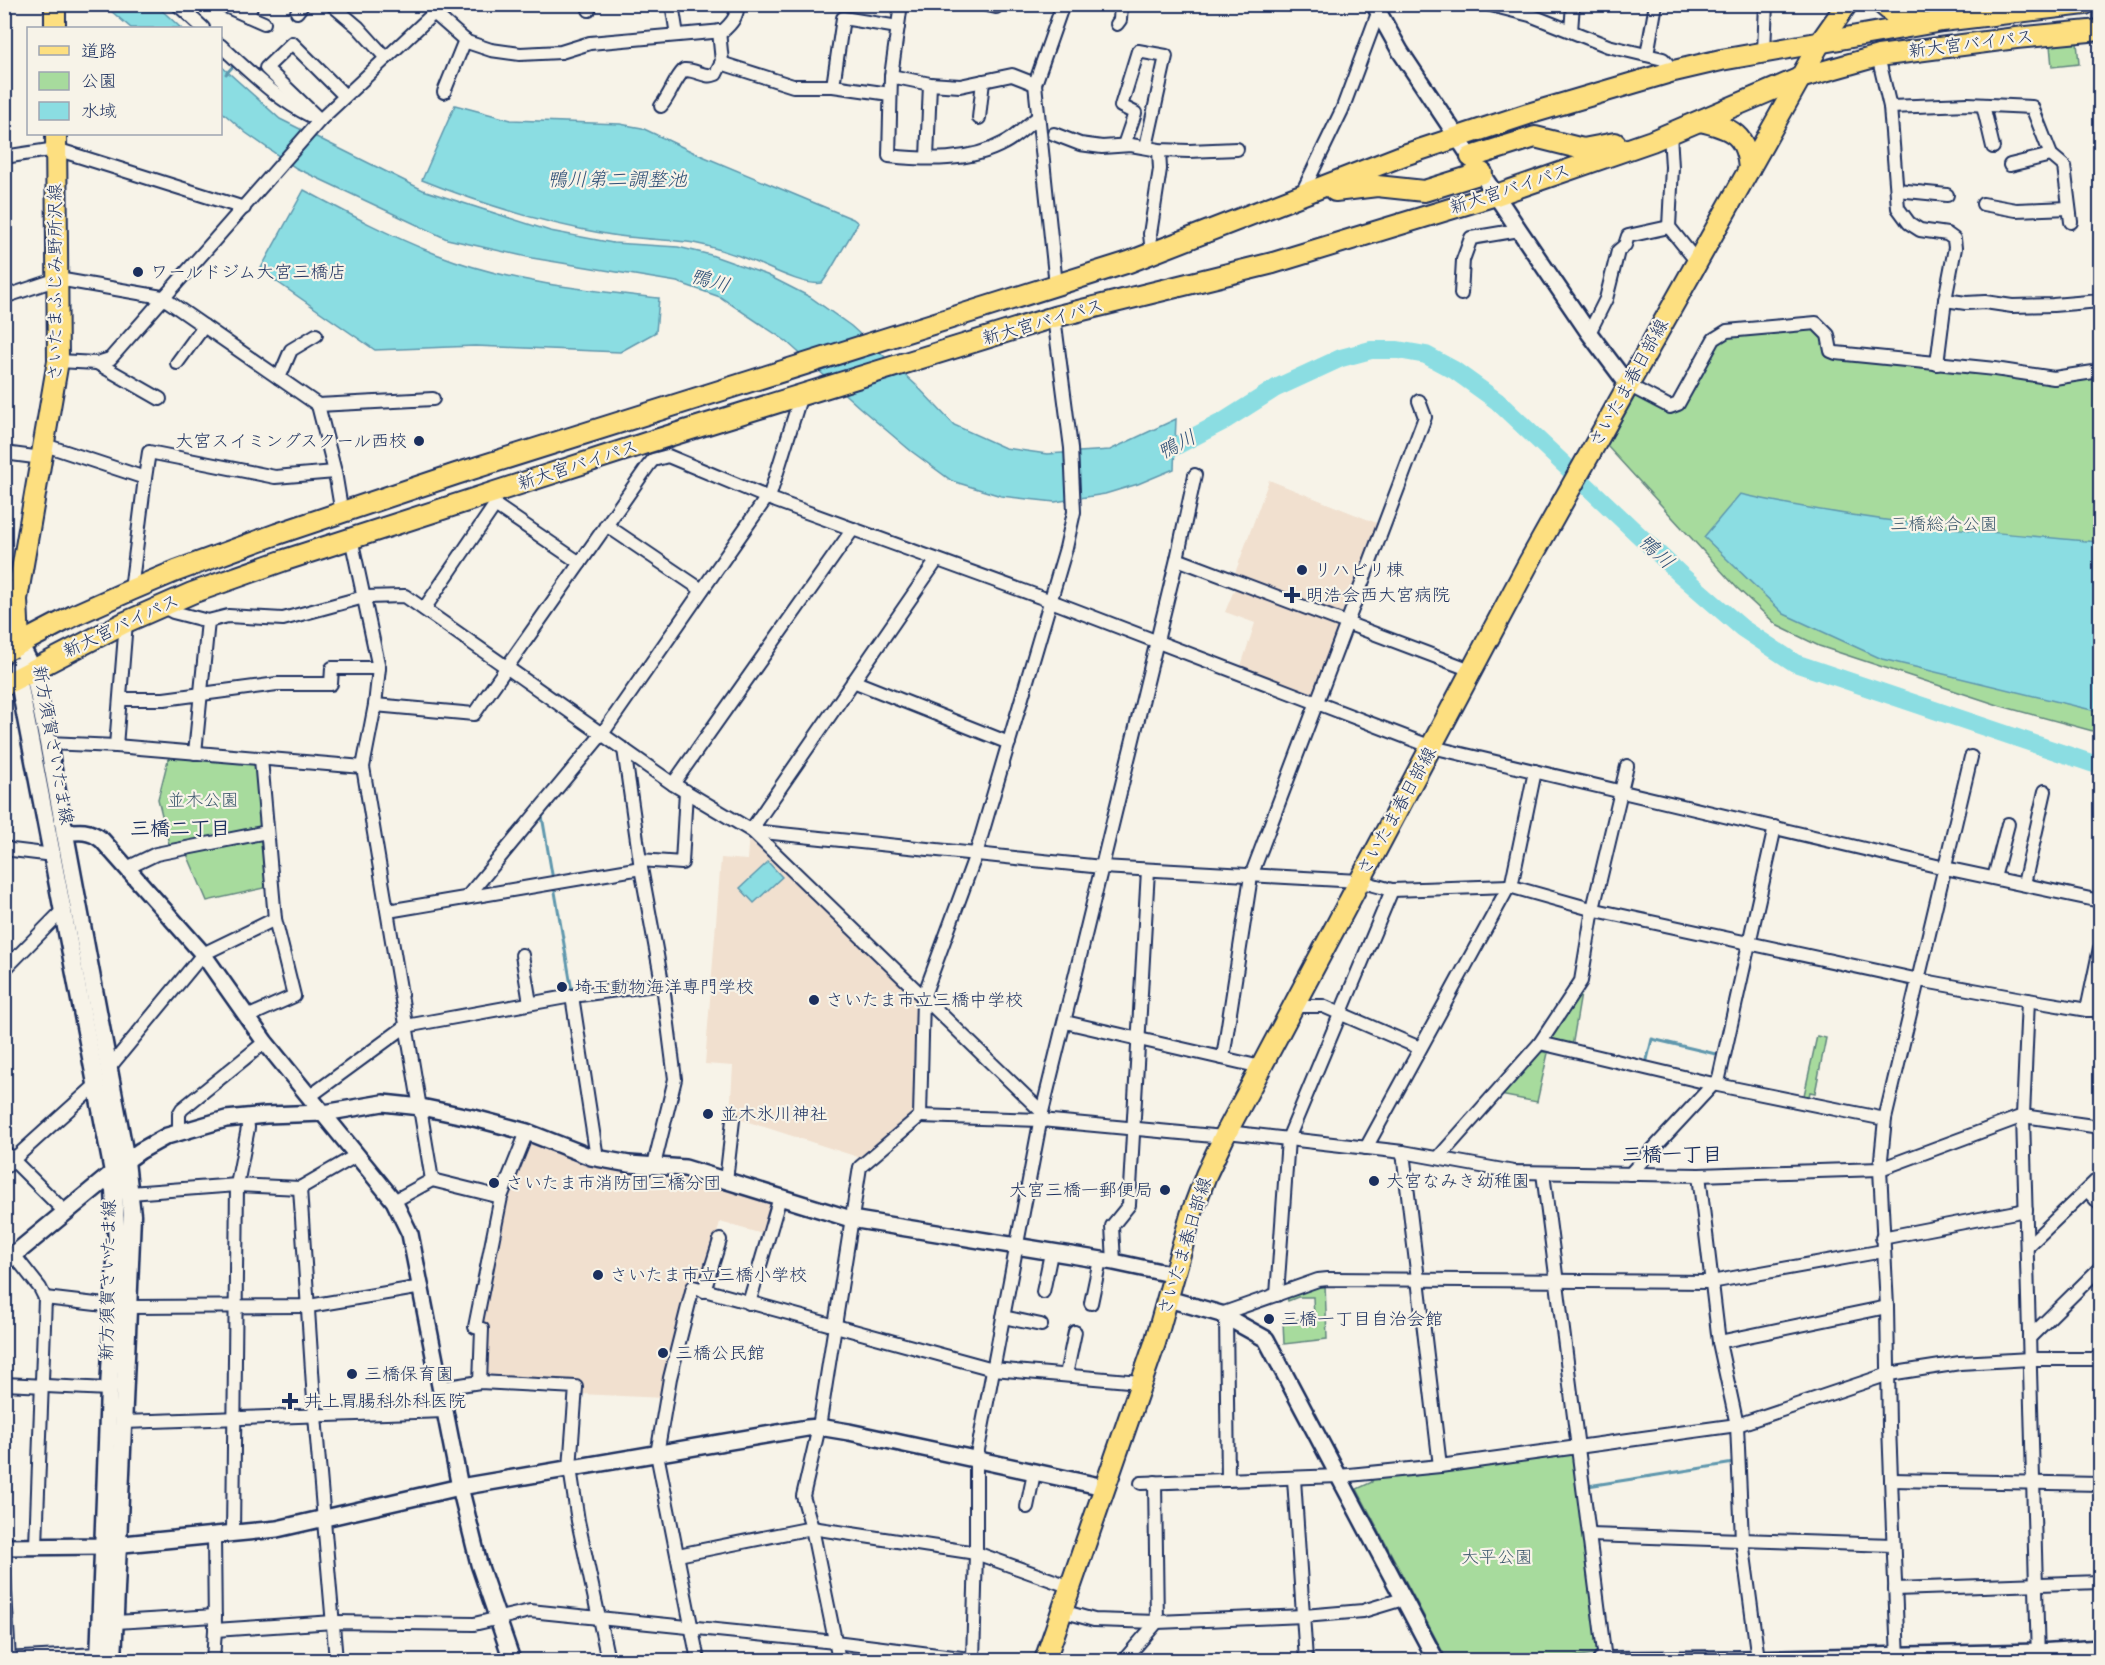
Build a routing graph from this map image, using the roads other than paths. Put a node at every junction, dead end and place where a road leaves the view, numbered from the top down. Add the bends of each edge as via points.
1 (55, 4) edge
2 (177, 4) edge
3 (221, 4) edge
4 (331, 4) edge
5 (672, 4) edge
6 (738, 4) edge
7 (900, 4) edge
8 (983, 4) edge
9 (997, 4) edge
10 (1063, 4) edge
11 (1121, 4) edge
12 (1487, 4) edge
13 (1573, 4) edge
14 (1656, 4) edge
15 (1766, 4) edge
16 (1847, 4) edge
17 (1882, 4) edge
18 (2085, 4) edge
19 (2078, 5) edge
20 (438, 7) edge
21 (1376, 9) edge
22 (250, 10) edge
23 (1942, 21) junction
24 (264, 23) dead end
25 (1117, 24) dead end
26 (55, 27) edge
27 (202, 27) edge
28 (898, 27) junction
29 (2100, 30) edge
30 (719, 31) junction
31 (1571, 31) junction
32 (677, 35) junction
33 (465, 40) junction
34 (1821, 41) junction
35 (222, 47) edge
36 (1764, 51) junction
37 (1647, 55) junction
38 (1878, 56) junction
39 (386, 58) junction
40 (721, 63) junction
41 (1674, 71) junction
42 (891, 76) junction
43 (1800, 78) junction
44 (983, 81) junction
45 (930, 84) junction
46 (1035, 84) junction
47 (833, 86) junction
48 (444, 92) dead end
49 (890, 94) junction
50 (345, 96) junction
51 (1983, 105) junction
52 (661, 106) dead end
53 (1890, 107) junction
54 (979, 118) dead end
55 (1037, 118) junction
56 (1700, 121) junction
57 (319, 122) junction
58 (1670, 133) junction
59 (1054, 134) dead end
60 (1457, 137) junction
61 (56, 141) edge
62 (1124, 145) junction
63 (1993, 147) dead end
64 (1153, 149) junction
65 (1237, 149) dead end
66 (2051, 155) junction
67 (4, 157) edge
68 (927, 158) junction
69 (1476, 165) junction
70 (2010, 165) dead end
71 (1749, 170) junction
72 (1897, 190) junction
73 (1496, 195) junction
74 (1947, 195) dead end
75 (1300, 197) junction
76 (1983, 204) dead end
77 (244, 208) junction
78 (2069, 208) junction
79 (2071, 222) dead end
80 (1669, 227) junction
81 (1519, 230) junction
82 (1152, 253) junction
83 (1697, 262) junction
84 (58, 279) junction
85 (1056, 285) junction
86 (1461, 294) dead end
87 (4, 297) edge
88 (162, 297) junction
89 (1945, 300) junction
90 (2100, 301) edge
91 (1054, 317) junction
92 (204, 326) junction
93 (1589, 333) junction
94 (315, 335) dead end
95 (58, 361) junction
96 (97, 363) junction
97 (177, 363) dead end
98 (1937, 364) junction
99 (2100, 371) edge
100 (279, 378) junction
101 (1628, 385) junction
102 (810, 393) junction
103 (160, 399) dead end
104 (433, 399) dead end
105 (1419, 400) dead end
106 (318, 405) junction
107 (44, 452) junction
108 (4, 453) edge
109 (335, 472) junction
110 (1195, 475) dead end
111 (145, 477) junction
112 (768, 498) junction
113 (494, 499) junction
114 (340, 502) dead end
115 (606, 525) junction
116 (854, 529) junction
117 (351, 538) junction
118 (1177, 559) junction
119 (937, 560) junction
120 (579, 563) junction
121 (131, 590) junction
122 (702, 590) junction
123 (364, 597) junction
124 (11, 600) edge
125 (1051, 601) junction
126 (162, 606) junction
127 (424, 609) junction
128 (208, 621) junction
129 (126, 622) junction
130 (1346, 623) junction
131 (1156, 641) junction
132 (12, 648) edge
133 (507, 667) junction
134 (379, 668) junction
135 (1471, 670) junction
136 (18, 677) edge
137 (853, 681) junction
138 (201, 694) junction
139 (120, 699) junction
140 (1316, 702) junction
141 (375, 705) junction
142 (602, 734) junction
143 (48, 743) junction
144 (1009, 743) junction
145 (116, 746) junction
146 (1432, 747) junction
147 (624, 749) junction
148 (195, 753) junction
149 (1971, 758) dead end
150 (261, 759) junction
151 (1627, 766) dead end
152 (363, 767) junction
153 (1535, 771) junction
154 (673, 784) junction
155 (686, 791) junction
156 (1620, 791) junction
157 (2044, 791) dead end
158 (2008, 824) dead end
159 (1775, 827) junction
160 (751, 830) junction
161 (267, 832) junction
162 (64, 833) junction
163 (4, 847) edge
164 (976, 854) junction
165 (53, 855) junction
166 (641, 864) junction
167 (1102, 867) junction
168 (1945, 867) junction
169 (127, 868) junction
170 (1148, 870) junction
171 (1251, 876) junction
172 (1994, 878) junction
173 (1359, 881) junction
174 (2024, 884) junction
175 (1510, 886) junction
176 (1392, 890) junction
177 (467, 897) junction
178 (2100, 901) edge
179 (1593, 909) junction
180 (63, 910) junction
181 (388, 911) junction
182 (275, 919) junction
183 (1749, 943) junction
184 (2100, 948) edge
185 (203, 954) junction
186 (522, 955) dead end
187 (4, 970) edge
188 (1919, 980) junction
189 (662, 984) junction
190 (572, 996) junction
191 (923, 998) junction
192 (2028, 1000) junction
193 (530, 1004) junction
194 (1293, 1006) junction
195 (2087, 1010) junction
196 (2100, 1010) edge
197 (1340, 1014) junction
198 (247, 1017) junction
199 (1065, 1022) junction
200 (406, 1026) junction
201 (1138, 1038) junction
202 (265, 1042) junction
203 (1539, 1043) junction
204 (1420, 1048) junction
205 (1223, 1058) junction
206 (1261, 1067) junction
207 (109, 1068) junction
208 (296, 1080) junction
209 (97, 1084) junction
210 (1713, 1084) junction
211 (309, 1097) junction
212 (421, 1107) junction
213 (324, 1113) junction
214 (282, 1115) junction
215 (247, 1116) junction
216 (920, 1116) junction
217 (1042, 1116) junction
218 (2023, 1116) junction
219 (1885, 1119) junction
220 (733, 1120) dead end
221 (2100, 1127) edge
222 (1132, 1128) junction
223 (179, 1132) junction
224 (527, 1132) junction
225 (1226, 1134) junction
226 (1288, 1138) junction
227 (1366, 1148) junction
228 (1403, 1152) junction
229 (357, 1155) junction
230 (1439, 1157) junction
231 (597, 1158) junction
232 (7, 1160) edge
233 (126, 1161) junction
234 (654, 1165) junction
235 (1880, 1169) junction
236 (113, 1172) junction
237 (1544, 1173) junction
238 (1630, 1174) junction
239 (1699, 1175) junction
240 (2100, 1177) edge
241 (432, 1180) junction
242 (726, 1181) junction
243 (237, 1185) junction
244 (300, 1188) junction
245 (2087, 1190) junction
246 (130, 1194) junction
247 (501, 1197) junction
248 (780, 1197) junction
249 (394, 1201) junction
250 (2100, 1204) edge
251 (2026, 1210) junction
252 (65, 1212) junction
253 (850, 1219) junction
254 (1882, 1238) junction
255 (720, 1240) dead end
256 (1017, 1247) junction
257 (2026, 1247) junction
258 (1883, 1251) junction
259 (1051, 1253) junction
260 (9, 1259) edge
261 (1107, 1261) junction
262 (2100, 1268) edge
263 (1175, 1275) junction
264 (1418, 1279) junction
265 (1558, 1281) junction
266 (1711, 1282) junction
267 (422, 1287) junction
268 (704, 1290) junction
269 (1043, 1292) dead end
270 (1277, 1295) junction
271 (45, 1298) junction
272 (1168, 1299) junction
273 (749, 1303) junction
274 (1091, 1303) dead end
275 (121, 1306) junction
276 (234, 1306) junction
277 (309, 1306) junction
278 (1887, 1307) junction
279 (1224, 1315) junction
280 (1004, 1317) junction
281 (1041, 1325) dead end
282 (836, 1326) junction
283 (1075, 1332) dead end
284 (2029, 1338) junction
285 (1719, 1342) junction
286 (2099, 1358) edge
287 (2030, 1359) junction
288 (993, 1369) junction
289 (1889, 1374) junction
290 (1066, 1375) junction
291 (480, 1382) junction
292 (1140, 1382) junction
293 (4, 1384) edge
294 (42, 1386) junction
295 (441, 1388) junction
296 (109, 1389) junction
297 (445, 1411) junction
298 (315, 1416) junction
299 (233, 1418) junction
300 (123, 1422) junction
301 (1737, 1425) junction
302 (819, 1427) junction
303 (1579, 1448) junction
304 (657, 1454) junction
305 (975, 1460) junction
306 (1440, 1466) junction
307 (570, 1468) junction
308 (1034, 1473) junction
309 (1339, 1476) junction
310 (1294, 1479) junction
311 (1228, 1480) junction
312 (1891, 1480) junction
313 (1155, 1482) junction
314 (1141, 1483) dead end
315 (2033, 1483) junction
316 (2100, 1484) edge
317 (1104, 1487) junction
318 (460, 1488) junction
319 (1028, 1507) dead end
320 (323, 1518) junction
321 (812, 1528) junction
322 (233, 1533) junction
323 (214, 1534) junction
324 (1590, 1535) junction
325 (1742, 1540) junction
326 (111, 1545) junction
327 (1893, 1545) junction
328 (36, 1546) junction
329 (4, 1547) edge
330 (976, 1552) junction
331 (678, 1555) junction
332 (4, 1575) edge
333 (2100, 1582) edge
334 (2036, 1584) junction
335 (1071, 1587) junction
336 (1895, 1589) junction
337 (1403, 1599) junction
338 (1062, 1611) junction
339 (215, 1616) junction
340 (1304, 1616) junction
341 (600, 1617) junction
342 (497, 1620) junction
343 (116, 1622) junction
344 (333, 1622) junction
345 (1157, 1622) junction
346 (691, 1629) junction
347 (215, 1630) junction
348 (835, 1642) junction
349 (2099, 1652) edge
350 (2038, 1656) edge
351 (104, 1658) edge
352 (1897, 1658) edge
353 (7, 1659) edge
354 (1758, 1659) junction
355 (213, 1660) edge
356 (336, 1660) edge
357 (511, 1660) edge
358 (608, 1660) edge
359 (698, 1660) edge
360 (839, 1660) edge
361 (975, 1660) edge
362 (1045, 1660) edge
363 (1124, 1660) edge
364 (1306, 1660) edge
365 (1436, 1660) edge
366 (1603, 1660) edge
367 (1743, 1660) edge

1 - 26 main road
2 - 27 street
3 - 22 street
4 - 39 street
5 - 32 street
6 - 30 street via 732,24
7 - 28 street
8 - 9 street
10 - 46 street
11 - 25 street
12 - 31 street
13 - 31 street
14 - 37 street
15 - 36 street
16 - 34 main road, さいたま春日部線
17 - 23 main road via 1901,17
18 - 19 main road, 新大宮バイパス
19 - 23 main road, 新大宮バイパス
20 - 33 street
20 - 39 street
21 - 60 street
21 - 75 street via 1342,110
22 - 24 street
23 - 34 main road, 新大宮バイパス
28 - 42 street
28 - 47 street via 843,18
29 - 38 main road, 新大宮バイパス
30 - 32 street
30 - 40 street
31 - 37 street via 1608,46
32 - 33 street via 520,54 491,50
33 - 48 street
34 - 36 main road, 新大宮バイパス
34 - 43 main road, さいたま春日部線
35 - 57 street via 254,77
36 - 41 main road, 新大宮バイパス
37 - 41 street via 1663,59
38 - 43 main road, 新大宮バイパス
38 - 53 street
39 - 50 street
40 - 47 street via 794,86
40 - 52 street via 711,76 684,69
41 - 60 main road, 新大宮バイパス
42 - 45 street
42 - 49 street
43 - 56 main road, 新大宮バイパス
43 - 71 main road, さいたま春日部線
44 - 45 street via 960,86
44 - 46 street via 1012,75
44 - 54 street
45 - 68 street
46 - 55 street
47 - 49 street
49 - 68 street via 889,156
50 - 57 street
50 - 57 street via 292,43 266,68
51 - 53 street
51 - 63 street
51 - 66 street via 2032,107
53 - 72 street
55 - 68 street via 995,147 968,156
55 - 85 street
56 - 58 main road, 新大宮バイパス
56 - 71 main road via 1720,125 1745,144
57 - 77 street
58 - 69 main road via 1583,149 1535,137
58 - 73 main road, 新大宮バイパス
58 - 80 street
59 - 62 street via 1080,144
60 - 69 street
60 - 75 main road, 新大宮バイパス
61 - 67 street
61 - 77 street
61 - 84 main road, さいたまふじみ野所沢線
62 - 64 street
62 - 64 street via 1135,113 1121,106 1138,51 1166,56
64 - 65 street
64 - 82 street via 1160,169 1150,234
66 - 70 street
66 - 78 street via 2064,166
69 - 73 street
69 - 75 main road via 1424,191 1377,186
71 - 83 main road, さいたま春日部線
72 - 74 street
72 - 89 street via 1898,208 1909,224 1954,238
73 - 81 street
73 - 91 main road, 新大宮バイパス via 1273,263
75 - 82 main road, 新大宮バイパス
76 - 78 street via 2016,210
77 - 88 street
78 - 79 street
80 - 83 street
80 - 93 street via 1628,236 1618,251 1606,299
81 - 86 street via 1471,238 1463,260
81 - 93 street
82 - 85 main road, 新大宮バイパス
83 - 101 main road, さいたま春日部線
84 - 87 street
84 - 88 street
84 - 95 main road, さいたまふじみ野所沢線
85 - 121 main road, 新大宮バイパス via 467,471 277,534
88 - 92 street
88 - 96 street via 110,359
89 - 90 street via 2012,306
89 - 98 street
91 - 102 main road, 新大宮バイパス
91 - 125 street via 1071,448 1074,512
92 - 97 street
92 - 100 street
93 - 101 street
94 - 100 street via 291,350
95 - 96 street
95 - 107 main road, さいたまふじみ野所沢線
96 - 103 street
98 - 99 street via 2054,378
98 - 101 street via 1836,353 1831,351 1828,335 1816,323 1727,331 1714,339 1675,406
100 - 106 street
101 - 135 main road, さいたま春日部線
102 - 112 street
102 - 113 main road, 新大宮バイパス
104 - 106 street
105 - 130 street via 1425,417
106 - 109 street
107 - 108 street
107 - 111 street
107 - 124 main road, さいたまふじみ野所沢線
109 - 111 street via 275,477 149,452
109 - 114 street
110 - 118 street
111 - 121 street
112 - 115 street via 668,456 653,460
112 - 116 street
112 - 122 street
113 - 117 main road, 新大宮バイパス
113 - 120 street
113 - 127 street
115 - 120 street
115 - 122 street
116 - 119 street
116 - 154 street
117 - 123 street
117 - 126 main road, 新大宮バイパス
118 - 130 street
118 - 131 street
119 - 125 street
119 - 137 street
120 - 133 street
121 - 132 main road, 新大宮バイパス
122 - 142 street
123 - 127 street via 405,596
123 - 128 street via 283,619 228,616
123 - 134 street
124 - 132 main road, さいたまふじみ野所沢線
125 - 131 street
125 - 144 street
126 - 128 street
126 - 129 main road, 新大宮バイパス
127 - 133 street
128 - 138 street
129 - 136 main road, 新大宮バイパス
129 - 139 street
130 - 135 street
130 - 140 street
131 - 140 street
131 - 167 street
132 - 136 main road, 新方須賀さいたま線
133 - 141 street via 474,714
133 - 142 street
134 - 138 street via 332,668 331,684 277,684
134 - 141 street
135 - 146 main road, さいたま春日部線
136 - 143 main road, 新方須賀さいたま線
136 - 165 main road, 新方須賀さいたま線
137 - 144 street
137 - 160 street
138 - 139 street
138 - 148 street
139 - 145 street
140 - 146 street
140 - 171 street
141 - 152 street
142 - 147 street
142 - 177 street
143 - 145 street
143 - 162 main road, 新方須賀さいたま線
144 - 164 street
145 - 148 street
146 - 153 street
146 - 173 main road, さいたま春日部線
147 - 154 street
147 - 166 street
148 - 150 street
149 - 168 street
150 - 152 street
150 - 161 street
151 - 156 street
152 - 181 street
153 - 156 street
153 - 175 street
154 - 155 street
155 - 160 street
155 - 166 street via 682,863
156 - 159 street
156 - 179 street
157 - 174 street
158 - 172 street
159 - 168 street
159 - 183 street
160 - 164 street
160 - 191 street
161 - 169 street via 156,854
161 - 182 street
162 - 169 street via 94,834
162 - 207 main road, 新方須賀さいたま線
163 - 165 street
164 - 167 street
164 - 191 street
165 - 180 main road, 新方須賀さいたま線
166 - 177 street
166 - 189 street
167 - 170 street
167 - 199 street
168 - 172 street
168 - 188 street
169 - 185 street
170 - 171 street
170 - 201 street
171 - 173 street
171 - 205 street
172 - 174 street
173 - 176 street
173 - 194 main road, さいたま春日部線
174 - 178 street
175 - 176 street
175 - 179 street
175 - 204 street
176 - 197 street
177 - 181 street
179 - 183 street
179 - 203 street via 1581,981
180 - 187 street
180 - 209 main road, 新方須賀さいたま線
181 - 200 street
182 - 185 street
182 - 198 street via 294,996
183 - 188 street
183 - 210 street via 1719,1078
184 - 195 street
185 - 198 street
185 - 207 street
186 - 193 street
188 - 192 street
188 - 219 street
189 - 190 street
189 - 234 street via 675,1079
190 - 193 street
190 - 231 street
191 - 216 street
191 - 217 street
192 - 195 street
192 - 218 street
193 - 200 street
194 - 197 street via 1323,1006
194 - 206 main road, さいたま春日部線
195 - 196 street
197 - 204 street
197 - 226 street
198 - 202 street
199 - 201 street
199 - 217 street
200 - 211 street
200 - 212 street
201 - 205 street
201 - 222 street
202 - 208 street
202 - 223 street via 182,1109
203 - 210 street
203 - 230 street
204 - 227 street
205 - 206 street
206 - 225 main road, さいたま春日部線
207 - 233 main road, 新方須賀さいたま線
208 - 211 street
208 - 214 street via 296,1102
209 - 232 street
209 - 236 main road, 新方須賀さいたま線
210 - 219 street
210 - 238 street
211 - 213 street
212 - 213 street via 382,1103
212 - 224 street
212 - 241 street
213 - 214 street
213 - 229 street
214 - 215 street
215 - 223 street
215 - 243 street
216 - 217 street
216 - 253 street via 860,1167
217 - 222 street
217 - 256 street
218 - 221 street
218 - 235 street
218 - 251 street
219 - 235 street
220 - 242 street
222 - 225 street
222 - 261 street via 1129,1205 1112,1226
223 - 233 street via 152,1143
224 - 231 street
224 - 247 street
225 - 226 street
225 - 263 main road, さいたま春日部線 via 1191,1215
226 - 227 street
226 - 270 street
227 - 228 street
228 - 230 street
228 - 264 street
229 - 244 street
229 - 249 street
230 - 237 street via 1514,1172
231 - 234 street
232 - 252 street
233 - 236 main road
233 - 246 main road, 新方須賀さいたま線
234 - 242 street via 685,1168
235 - 239 street
235 - 254 street
236 - 252 main road
236 - 275 main road, 新方須賀さいたま線
237 - 238 street
237 - 265 street
238 - 239 street
239 - 266 street
240 - 245 street
241 - 247 street
241 - 249 street
242 - 248 street
243 - 244 street
243 - 246 street
243 - 276 street
244 - 277 street
245 - 250 street
245 - 257 street
246 - 275 main road, 新方須賀さいたま線 via 132,1232
247 - 291 street via 475,1327 483,1329
248 - 253 street
248 - 273 street
249 - 267 street via 411,1234
251 - 254 street
251 - 257 street
252 - 260 main road
253 - 256 street
253 - 282 street
254 - 258 street
255 - 268 street
256 - 259 street
256 - 280 street
257 - 284 street
258 - 266 street
258 - 278 street
259 - 261 street
259 - 269 street
260 - 271 street via 40,1288
261 - 263 street
261 - 274 street
262 - 284 street
263 - 272 main road, さいたま春日部線
264 - 265 street
264 - 270 street via 1318,1280
264 - 306 street
265 - 266 street
265 - 303 street
266 - 285 street
267 - 277 street
267 - 295 street
268 - 273 street
268 - 304 street via 693,1287 670,1378
270 - 279 street
271 - 275 street
271 - 294 street
272 - 279 street
272 - 292 main road, さいたま春日部線
273 - 282 street
275 - 276 street
275 - 296 main road, 新方須賀さいたま線
275 - 300 main road, 新方須賀さいたま線
276 - 277 street
276 - 299 street
277 - 298 street
278 - 285 street
278 - 289 street
279 - 309 street via 1266,1339
279 - 311 street
280 - 281 street
280 - 288 street
282 - 288 street
282 - 302 street
283 - 290 street
284 - 287 street
285 - 301 street
286 - 287 street
287 - 289 street via 1960,1363
287 - 315 street
288 - 290 street
288 - 305 street
289 - 301 street
289 - 312 street
290 - 292 street
291 - 295 street
291 - 307 street via 576,1387
292 - 317 main road, さいたま春日部線
293 - 294 street
294 - 296 street
294 - 328 street
295 - 297 street
296 - 326 main road, 新方須賀さいたま線
297 - 298 street
297 - 318 street
298 - 299 street
298 - 320 street
299 - 300 street
299 - 322 street
300 - 326 main road, 新方須賀さいたま線
301 - 303 street
301 - 325 street
302 - 304 street
302 - 305 street
302 - 321 street via 803,1496
303 - 306 street
303 - 324 street
304 - 307 street
304 - 331 street
305 - 308 street
305 - 330 street
306 - 309 street
307 - 318 street
307 - 341 street
308 - 317 street
308 - 319 street
309 - 310 street
309 - 337 street
310 - 311 street
310 - 340 street
311 - 313 street
312 - 315 street
312 - 327 street
313 - 314 street
313 - 345 street
315 - 316 street
315 - 334 street
317 - 335 main road, さいたま春日部線
318 - 320 street
318 - 342 street
320 - 322 street via 277,1529
320 - 344 street
321 - 330 street
321 - 331 street
321 - 348 street
322 - 323 street
323 - 326 street
323 - 339 street
324 - 325 street
324 - 366 street
325 - 327 street
325 - 354 street
326 - 328 street
326 - 343 main road, 新方須賀さいたま線
326 - 351 main road, 新方須賀さいたま線
327 - 336 street
328 - 329 street
330 - 335 street
330 - 361 street
331 - 346 street
332 - 353 street
333 - 334 street
334 - 336 street
334 - 350 street
335 - 338 main road, さいたま春日部線
336 - 352 street
337 - 340 street via 1363,1611
337 - 365 street
338 - 345 street via 1094,1620
338 - 362 main road, さいたま春日部線
339 - 343 street
339 - 347 street
340 - 345 street
340 - 364 street
341 - 342 street via 530,1611
341 - 346 street
341 - 358 street
342 - 344 street via 474,1624
342 - 357 street
343 - 351 main road, 新方須賀さいたま線
344 - 347 street
344 - 356 street
345 - 363 street
346 - 348 street
346 - 359 street
347 - 355 street
348 - 360 street
348 - 361 street
349 - 350 street
350 - 352 street
351 - 353 street
352 - 354 street
354 - 367 street
366 - 367 street

